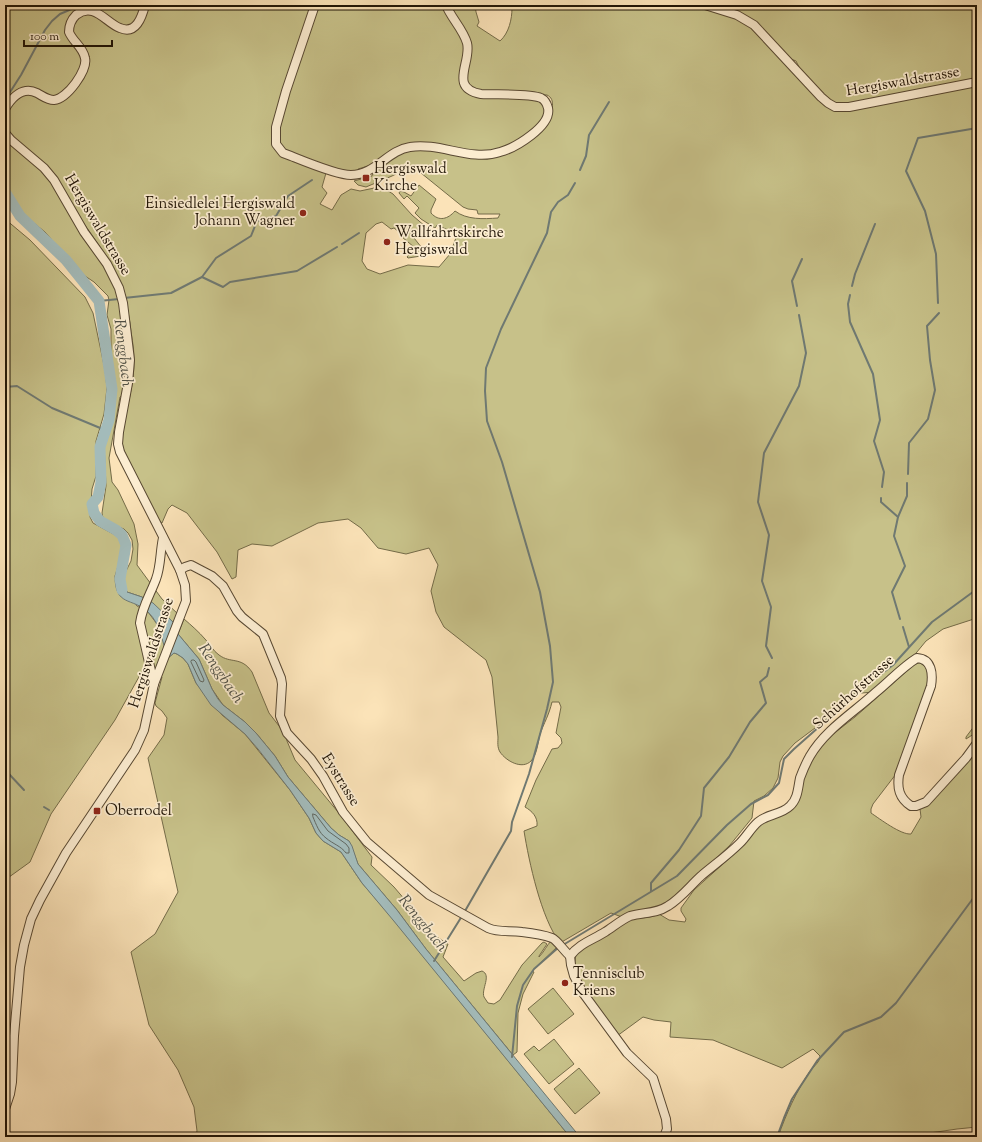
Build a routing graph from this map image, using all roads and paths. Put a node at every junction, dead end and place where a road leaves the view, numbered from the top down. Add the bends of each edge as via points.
1 (145, 5) edge
2 (315, 5) edge
3 (446, 5) edge
4 (705, 5) edge
5 (977, 82) edge
6 (5, 109) edge
7 (5, 132) edge
8 (163, 538) junction
9 (180, 570) junction
10 (154, 684) junction
11 (977, 743) edge
12 (567, 953) junction
13 (5, 1109) edge
14 (664, 1137) edge

1 - 6 street via 138,24 127,30 98,13 88,11 77,15 71,22 69,32 85,56 86,64 67,93 59,99 51,99 36,92 23,92 14,96
2 - 3 street via 286,91 276,127 275,141 280,150 291,156 343,174 354,175 371,170 393,153 408,147 418,146 480,155 500,153 522,141 547,120 548,107 540,98 481,94 466,86 463,75 468,53 467,42
4 - 5 street, Hergiswaldstrasse via 737,15 754,25 821,97 835,106 866,104
7 - 8 street, Hergiswaldstrasse via 54,180 84,232 107,264 122,298 130,360 118,444
8 - 9 street, Hergiswaldstrasse
8 - 10 street via 160,564 140,623
9 - 10 street, Hergiswaldstrasse via 185,585 186,601
9 - 12 street, Eystrasse via 191,566 212,576 223,586 236,611 263,634 281,678 280,716 287,733 311,759 342,812 374,849 429,895 488,928 552,938
10 - 13 street, Hergiswaldstrasse via 144,730 135,750 66,853 32,919 20,967 12,1082
11 - 12 street, Schürhofstrasse via 926,802 910,806 901,796 899,775 931,686 929,665 917,658 820,741 804,767 791,806 763,818 741,842 667,907 624,919
12 - 14 street via 574,976 583,993 627,1054 653,1078 666,1119

